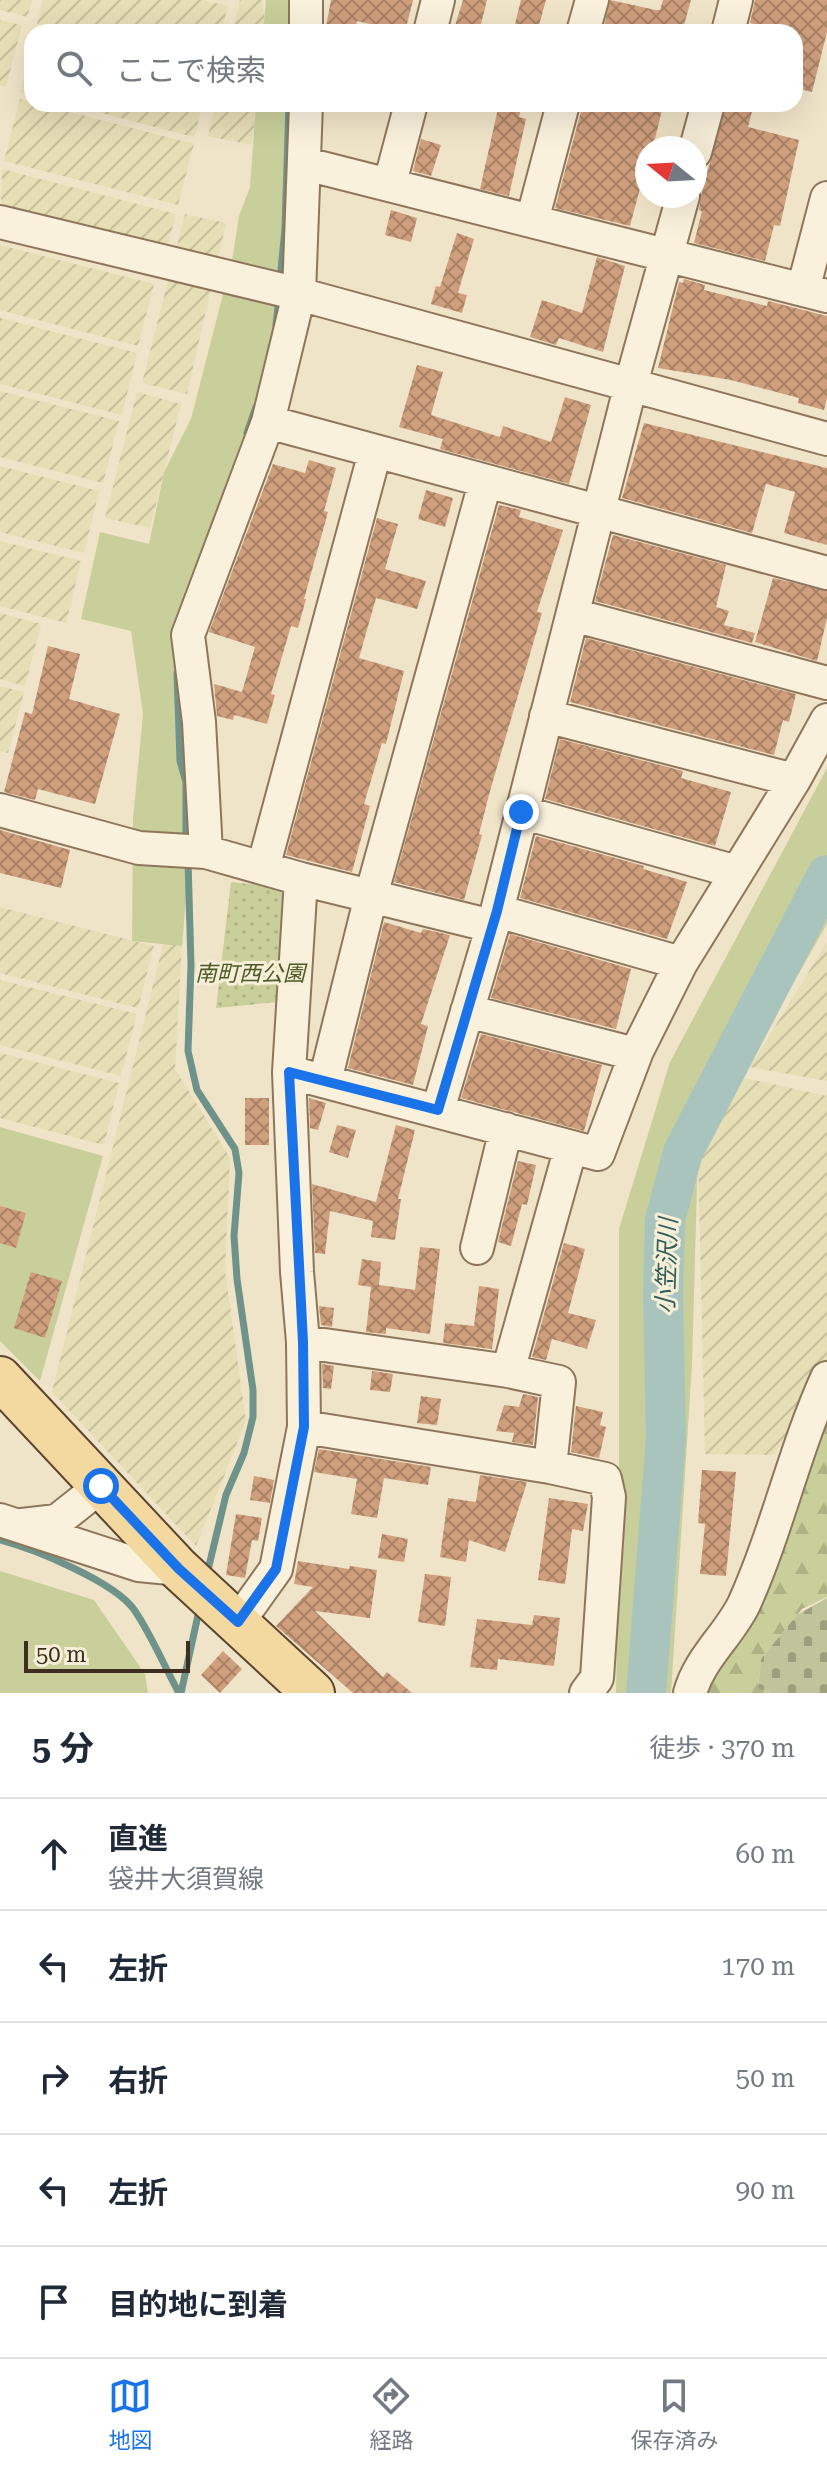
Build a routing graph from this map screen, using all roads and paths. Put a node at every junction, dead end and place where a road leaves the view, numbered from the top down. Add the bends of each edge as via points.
1 (306, 0) edge
2 (438, 0) edge
3 (592, 0) edge
4 (736, 0) edge
5 (306, 24) edge
6 (432, 24) edge
7 (585, 24) edge
8 (730, 24) edge
9 (306, 112) edge
10 (409, 112) edge
11 (561, 112) edge
12 (706, 112) edge
13 (699, 136) edge
14 (306, 164) junction
15 (390, 183) junction
16 (827, 198) edge
17 (680, 208) edge
18 (532, 221) junction
19 (0, 222) edge
20 (667, 257) junction
21 (815, 293) edge
22 (299, 294) junction
23 (631, 384) junction
24 (268, 422) junction
25 (827, 439) edge
26 (375, 452) junction
27 (485, 483) junction
28 (601, 511) junction
29 (827, 573) edge
30 (573, 615) junction
31 (827, 683) edge
32 (546, 716) junction
33 (827, 720) edge
34 (794, 780) junction
35 (0, 810) edge
36 (521, 812) junction
37 (206, 852) junction
38 (263, 868) junction
39 (737, 872) junction
40 (301, 879) junction
41 (371, 896) junction
42 (494, 919) junction
43 (681, 963) junction
44 (467, 1011) junction
45 (635, 1054) junction
46 (289, 1072) junction
47 (325, 1081) junction
48 (438, 1110) junction
49 (506, 1129) junction
50 (571, 1147) junction
51 (477, 1248) dead end
52 (303, 1342) junction
53 (508, 1371) junction
54 (0, 1378) edge
55 (827, 1378) edge
56 (304, 1427) junction
57 (550, 1467) junction
58 (101, 1486) junction
59 (11, 1522) edge
60 (179, 1569) junction
61 (238, 1622) junction
62 (313, 1693) edge
63 (586, 1693) edge
64 (690, 1693) edge

1 - 5 street
2 - 6 street
3 - 7 street
4 - 8 street
9 - 14 street
10 - 15 street
11 - 18 street
12 - 13 street
14 - 15 street
14 - 22 street
15 - 18 street
16 - 21 street
17 - 20 street
18 - 20 street
19 - 22 street
20 - 21 street
20 - 23 street
22 - 23 street
22 - 24 street
23 - 25 street
23 - 28 street
24 - 26 street
24 - 37 street via 188,635
26 - 27 street
26 - 38 street
27 - 28 street
27 - 41 street
28 - 29 street
28 - 30 street
30 - 31 street
30 - 32 street
32 - 34 street
32 - 36 street
33 - 34 street
34 - 39 street
35 - 37 street via 139,848
36 - 39 street
36 - 42 street
37 - 38 street
38 - 40 street
39 - 43 street
40 - 41 street
40 - 46 street
41 - 42 street
41 - 47 street
42 - 43 street
42 - 44 street
43 - 45 street
44 - 45 street
44 - 48 street
45 - 50 street via 598,1154
46 - 47 street
46 - 52 street
47 - 48 street
48 - 49 street
49 - 50 street
49 - 51 street
50 - 53 street
52 - 53 street
52 - 56 street
53 - 57 street via 559,1382
54 - 58 main road
55 - 64 street via 742,1608 712,1649
56 - 57 street
56 - 61 street via 276,1569
57 - 63 street via 605,1479 609,1497 597,1678
58 - 59 street via 57,1521
58 - 60 main road
59 - 60 street via 139,1565
60 - 61 main road
61 - 62 main road

